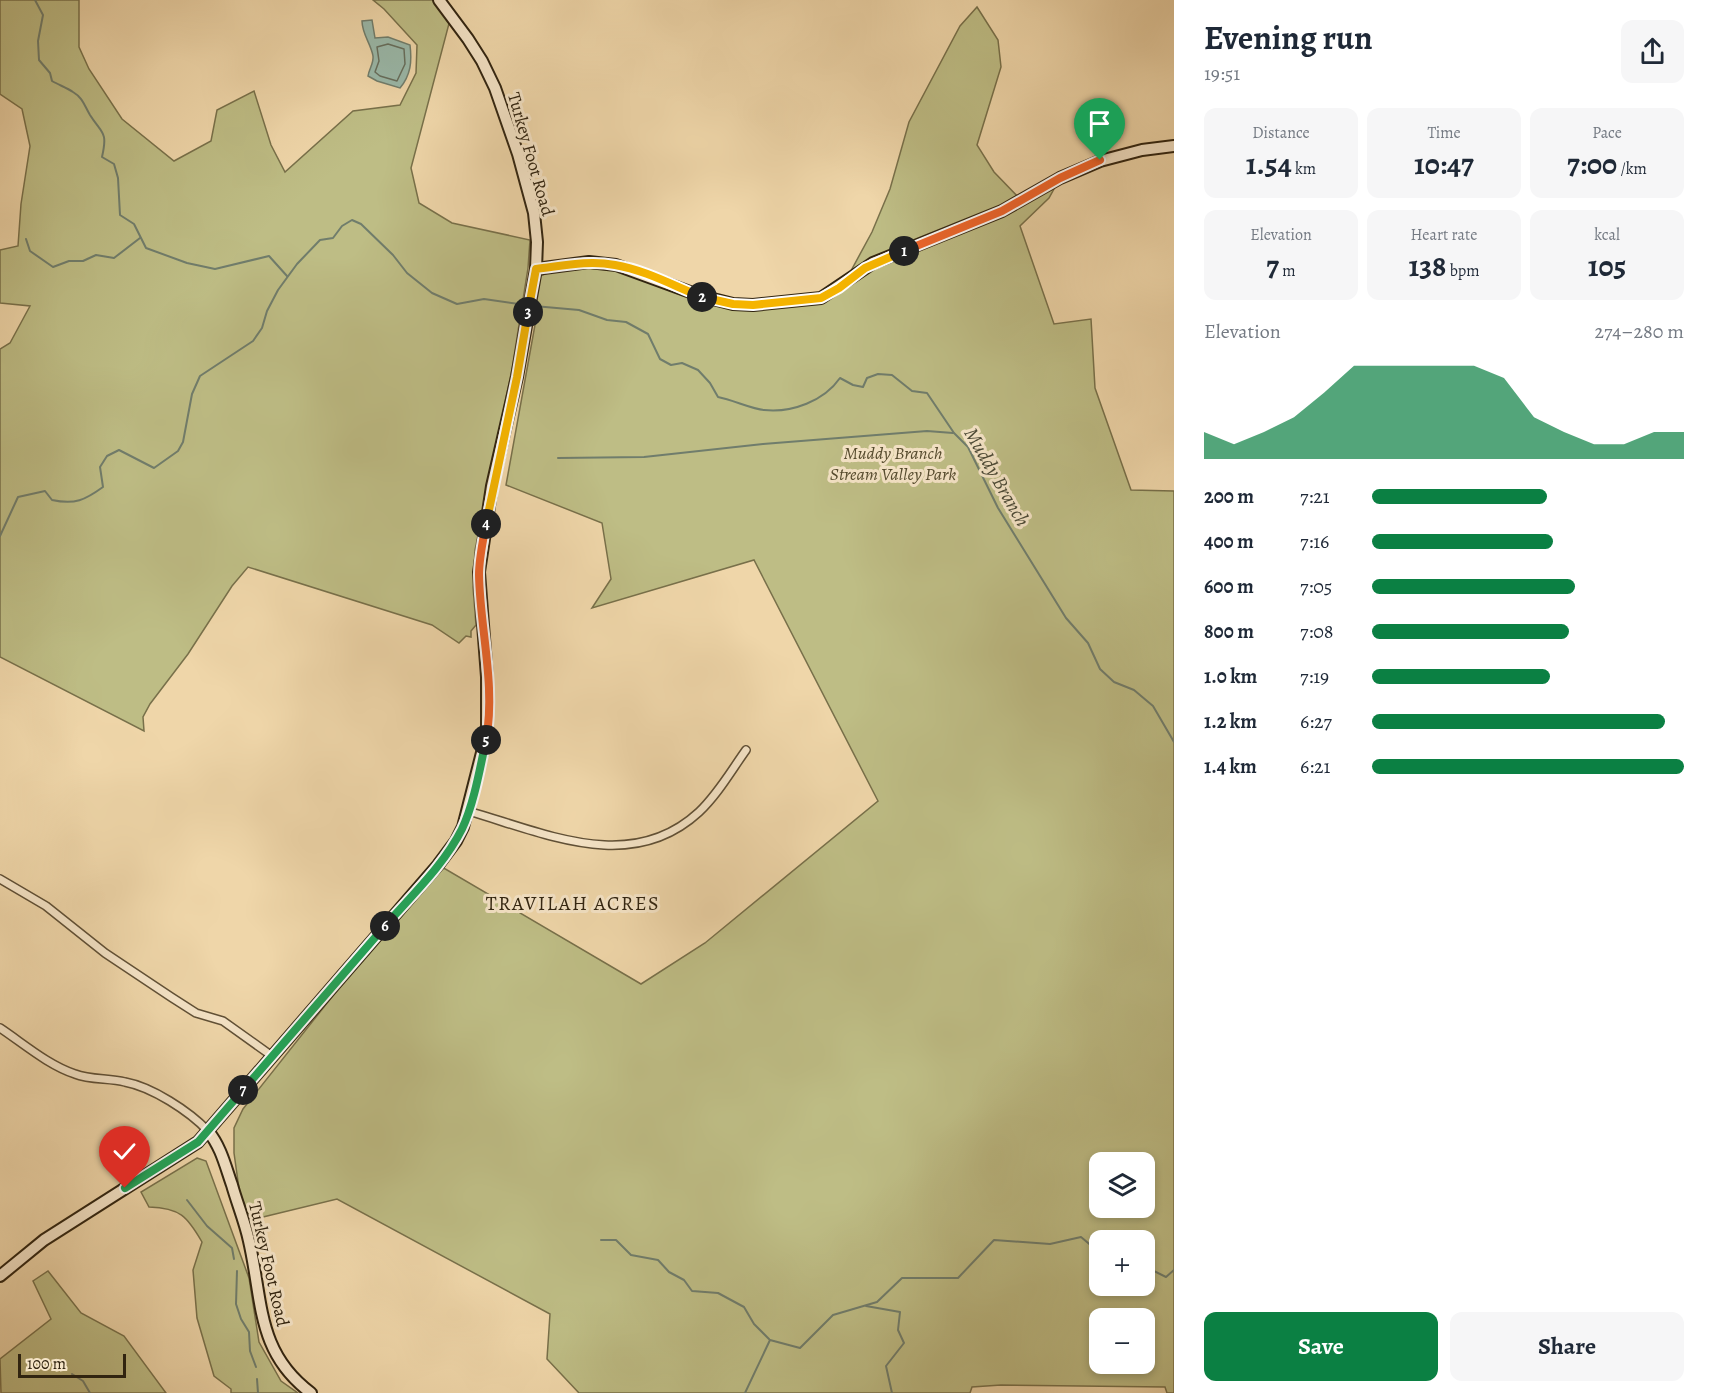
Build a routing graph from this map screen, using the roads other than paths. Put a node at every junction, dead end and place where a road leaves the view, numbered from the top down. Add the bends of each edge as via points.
1 (439, 0) edge
2 (1174, 146) edge
3 (536, 269) junction
4 (746, 750) dead end
5 (468, 812) junction
6 (0, 879) edge
7 (0, 1028) edge
8 (272, 1056) junction
9 (208, 1131) junction
10 (0, 1276) edge
11 (311, 1393) edge

1 - 3 street, Turkey Foot Road via 482,61 495,88 534,213
2 - 3 street via 1100,160 1002,211 873,263 821,298 733,304 616,265 589,262
3 - 5 street, Turkey Foot Road via 482,543 479,572 488,718 483,756
4 - 5 street via 698,812 670,833 634,845 573,842
5 - 8 street, Turkey Foot Road via 456,841 438,865
6 - 8 street via 46,906 105,953 171,997 196,1013 223,1021
7 - 9 street via 78,1076 148,1088
8 - 9 street, Turkey Foot Road
9 - 10 street via 190,1148 44,1240
9 - 11 street, Turkey Foot Road via 220,1148 249,1241 265,1328 280,1362

